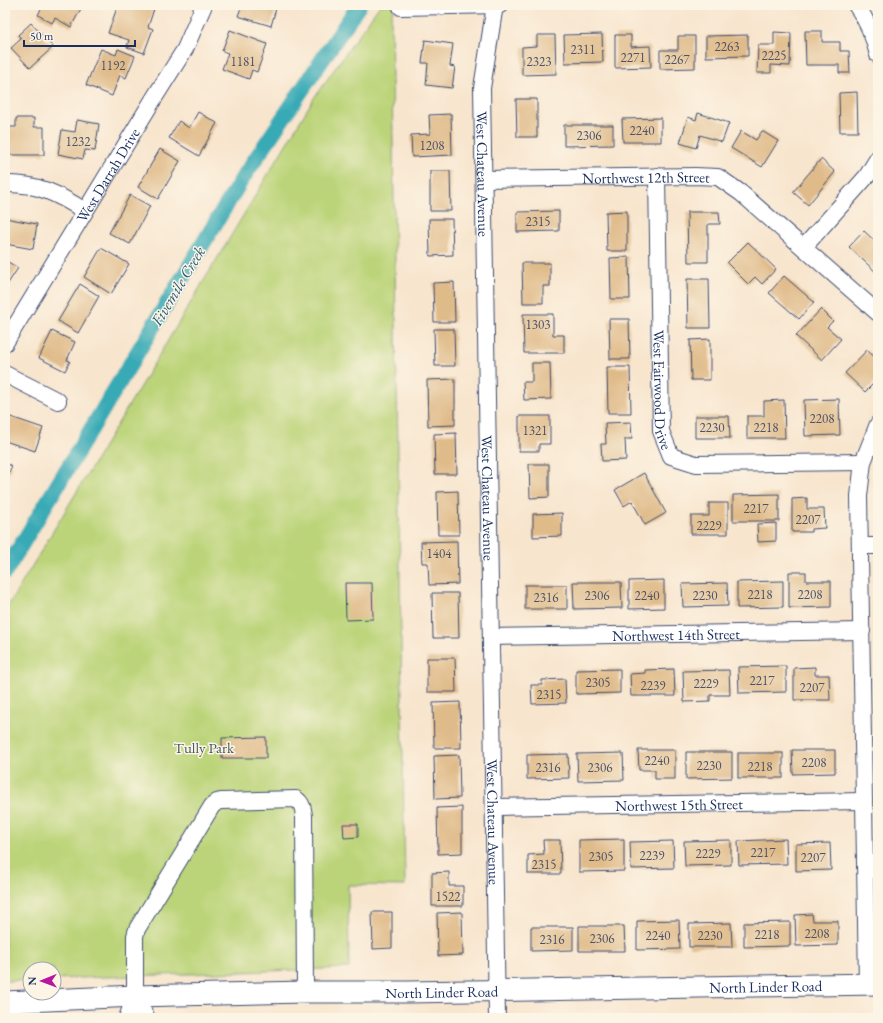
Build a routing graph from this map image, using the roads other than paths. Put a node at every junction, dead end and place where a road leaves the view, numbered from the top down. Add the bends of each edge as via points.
1 (204, 5) edge
2 (495, 5) edge
3 (500, 5) edge
4 (856, 5) edge
5 (402, 7) dead end
6 (878, 55) edge
7 (878, 158) edge
8 (657, 176) junction
9 (484, 179) junction
10 (5, 184) edge
11 (85, 211) junction
12 (804, 247) junction
13 (878, 313) edge
14 (5, 343) edge
15 (5, 374) edge
16 (58, 401) dead end
17 (878, 424) edge
18 (863, 462) junction
19 (860, 546) junction
20 (878, 546) edge
21 (862, 631) junction
22 (491, 638) junction
23 (864, 801) junction
24 (494, 807) junction
25 (873, 984) edge
26 (496, 991) junction
27 (305, 992) junction
28 (135, 996) junction
29 (5, 1002) edge
30 (127, 1018) edge
31 (147, 1018) edge
32 (497, 1018) edge

1 - 11 street, West Darrah Drive via 185,49
2 - 3 street
2 - 5 street
2 - 9 street, West Chateau Avenue via 482,88
4 - 6 street via 863,14
7 - 12 street via 867,176
8 - 9 street, Northwest 12th Street
8 - 12 street, Northwest 12th Street via 718,177 741,193
8 - 18 street, West Fairwood Drive via 661,431 671,456 696,464
9 - 22 street, West Chateau Avenue
10 - 11 street via 34,186 61,196
11 - 14 street, West Darrah Drive
12 - 13 street, Northwest 12th Street
15 - 16 street
17 - 18 street
18 - 19 street via 859,496
19 - 20 street
19 - 21 street
21 - 22 street, Northwest 14th Street
21 - 23 street
22 - 24 street, West Chateau Avenue
23 - 24 street, Northwest 15th Street
23 - 25 street
24 - 26 street, West Chateau Avenue
25 - 26 main road, North Linder Road
26 - 27 main road, North Linder Road
26 - 32 street, West Chateau Avenue
27 - 28 main road, North Linder Road
27 - 28 street via 303,806 296,799 225,800 212,806 137,929
28 - 29 main road, North Linder Road
28 - 30 street
28 - 31 street

